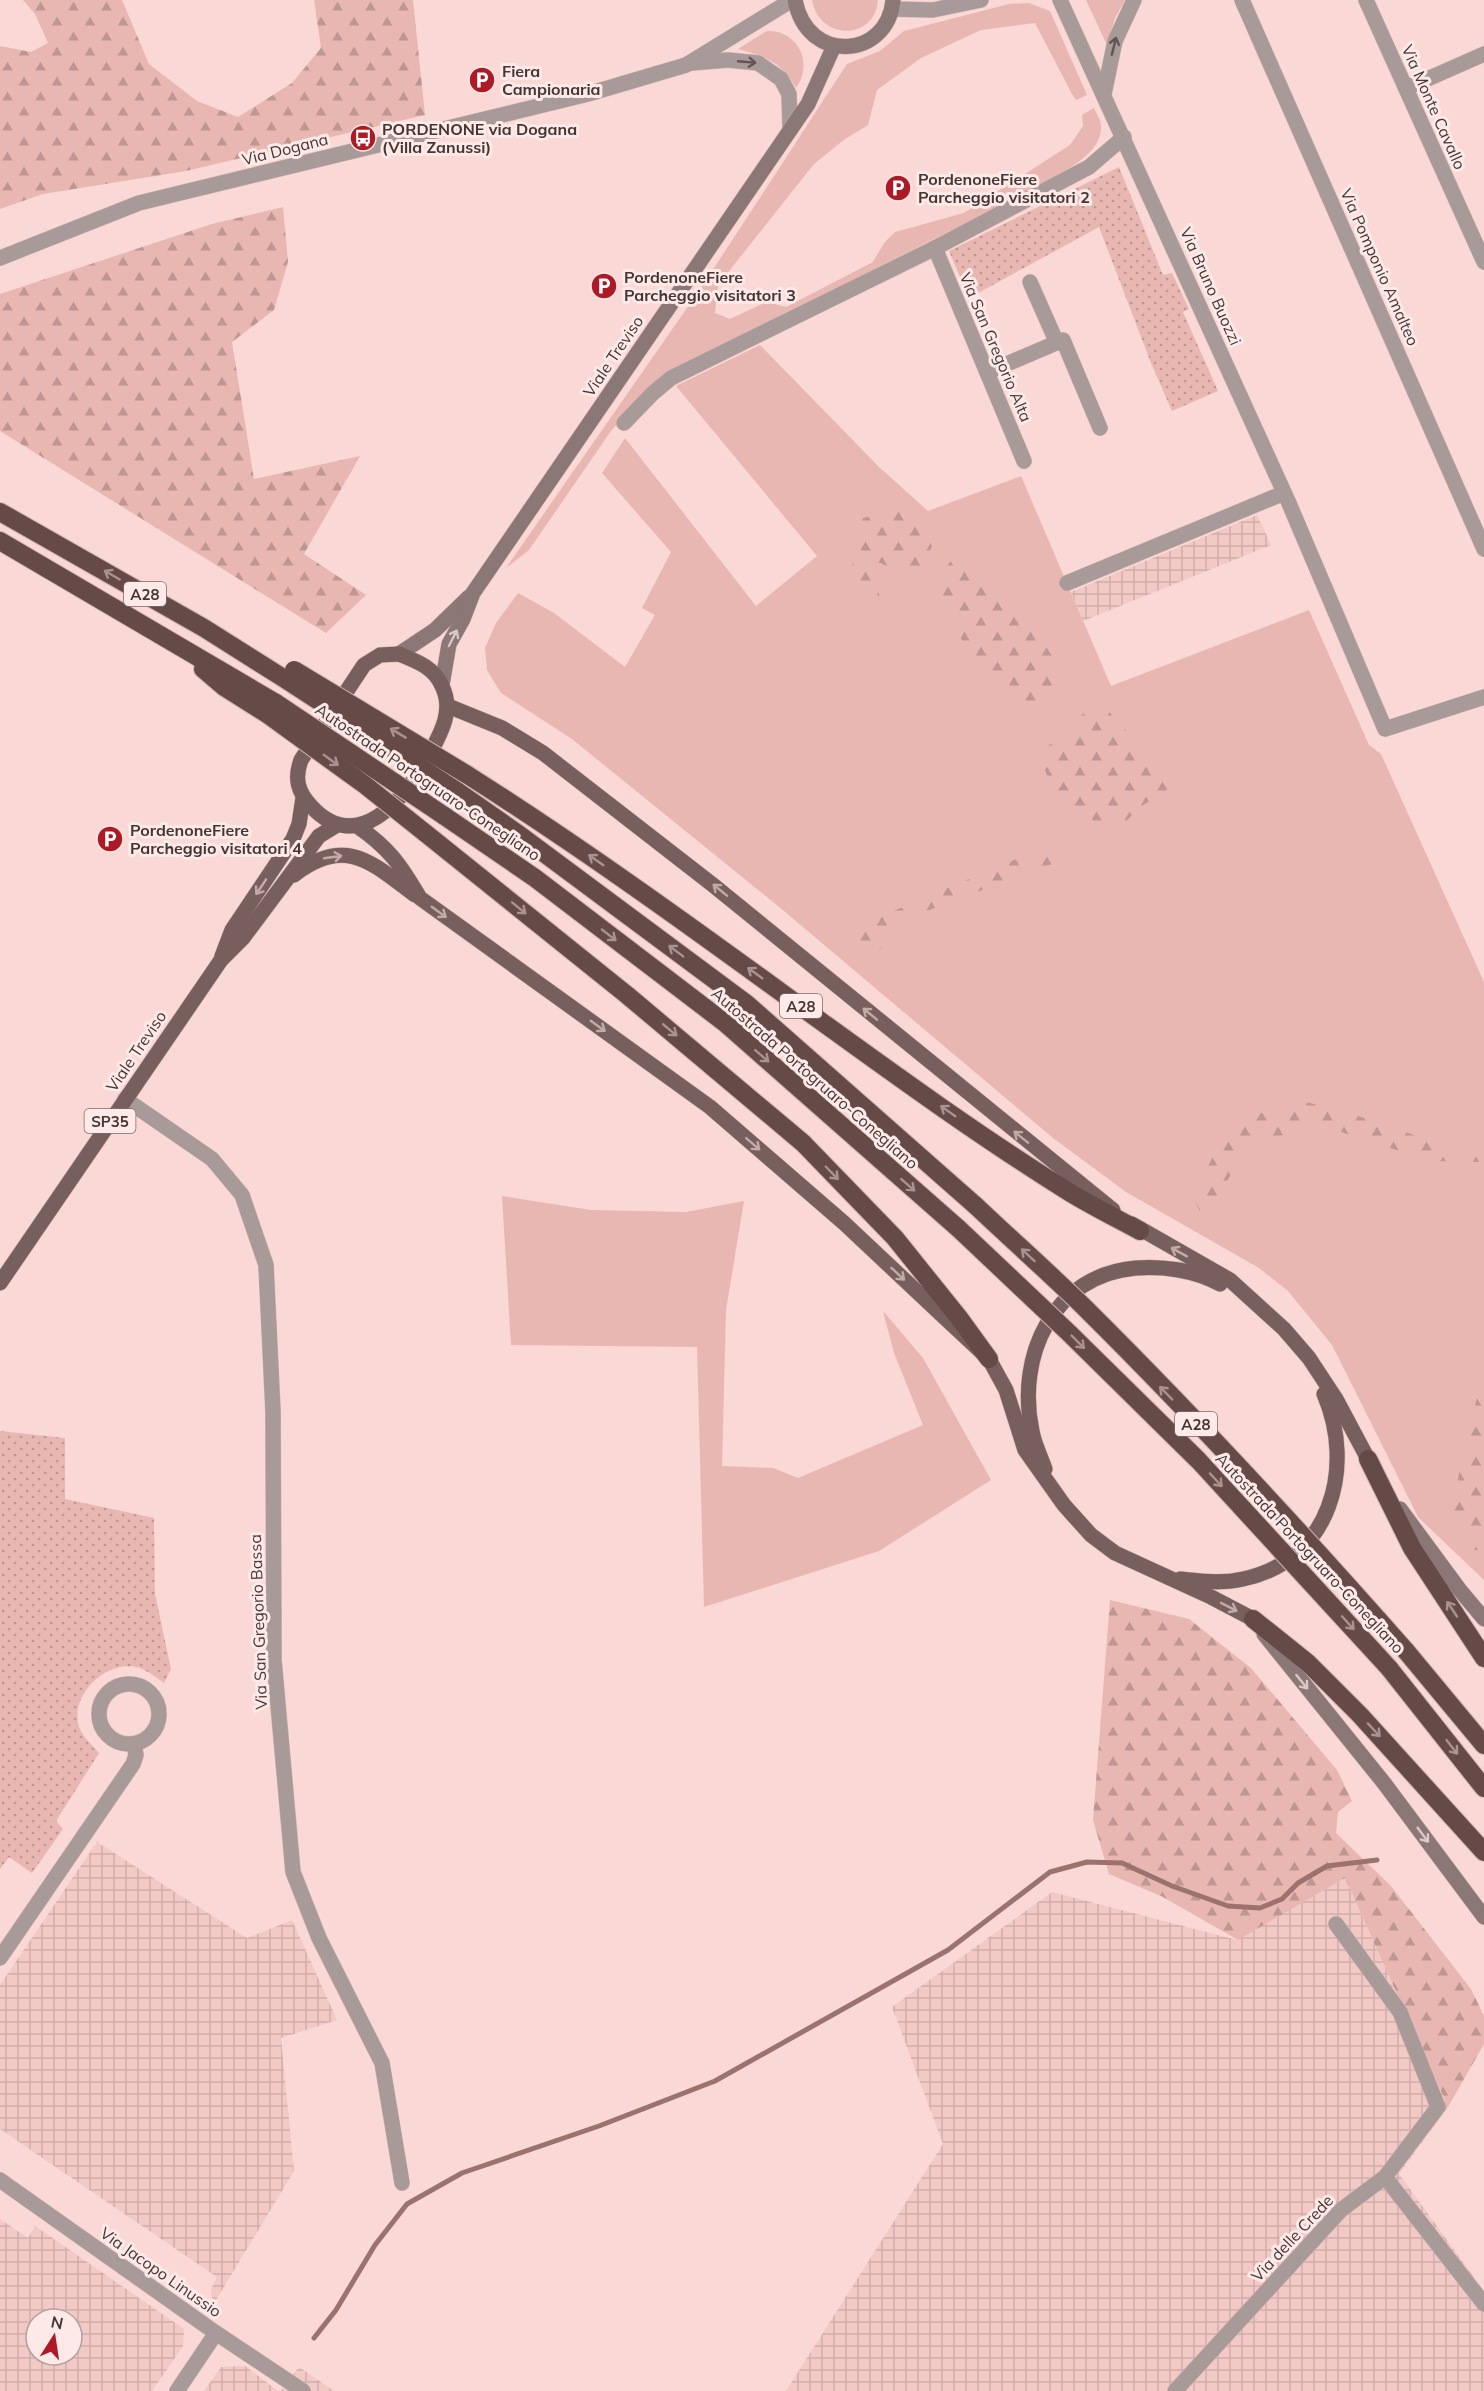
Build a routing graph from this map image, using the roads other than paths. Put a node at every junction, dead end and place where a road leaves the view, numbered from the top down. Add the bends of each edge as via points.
1 (793, 0) edge
2 (978, 0) edge
3 (1060, 0) edge
4 (1134, 0) edge
5 (1242, 0) edge
6 (1366, 0) edge
7 (893, 4) edge
8 (834, 46) junction
9 (1484, 54) edge
10 (689, 63) junction
11 (1407, 88) junction
12 (1104, 94) junction
13 (790, 130) junction
14 (1124, 137) junction
15 (1478, 232) edge
16 (935, 248) junction
17 (0, 258) edge
18 (1484, 262) edge
19 (1030, 282) dead end
20 (1057, 343) junction
21 (988, 372) junction
22 (624, 423) dead end
23 (1100, 428) dead end
24 (1024, 461) dead end
25 (1284, 493) junction
26 (0, 512) edge
27 (0, 541) edge
28 (1484, 549) edge
29 (1067, 583) dead end
30 (473, 593) junction
31 (399, 654) junction
32 (291, 675) junction
33 (442, 685) junction
34 (1484, 697) edge
35 (448, 706) junction
36 (272, 709) junction
37 (303, 798) junction
38 (337, 825) junction
39 (357, 826) junction
40 (283, 884) junction
41 (420, 898) junction
42 (221, 960) junction
43 (125, 1099) junction
44 (1140, 1231) junction
45 (0, 1283) edge
46 (1262, 1308) junction
47 (1309, 1358) junction
48 (989, 1359) junction
49 (1368, 1459) junction
50 (1050, 1485) junction
51 (1167, 1577) junction
52 (1253, 1619) junction
53 (1484, 1619) edge
54 (1484, 1658) edge
55 (134, 1744) junction
56 (1484, 1744) edge
57 (1484, 1788) edge
58 (1484, 1852) edge
59 (1484, 1917) edge
60 (1336, 1924) dead end
61 (0, 1958) edge
62 (1384, 2177) junction
63 (0, 2180) edge
64 (402, 2183) dead end
65 (1484, 2304) edge
66 (216, 2332) junction
67 (177, 2391) edge
68 (303, 2391) edge
69 (1175, 2391) edge

1 - 8 main road via 806,29
1 - 10 street, Via Dogana
2 - 7 street via 933,10
3 - 12 street, Via Bruno Buozzi
12 -> 4 street via 1114,41
5 - 28 street, Via Pomponio Amalteo
6 - 11 street, Via Monte Cavallo
7 - 8 main road via 887,23 877,35 864,43
8 - 13 main road, Viale Treviso via 808,104
9 - 11 street
10 -> 13 street, Via Dogana via 758,63 781,79 789,94
10 - 17 street, Via Dogana via 588,94 139,203
11 - 15 street, Via Monte Cavallo
12 - 14 street, Via Bruno Buozzi
13 - 30 main road, Viale Treviso
14 - 16 street via 1089,167
14 - 25 street, Via Bruno Buozzi
15 - 18 street, Via Monte Cavallo
16 - 21 street, Via San Gregorio Alta
16 - 22 street via 671,378
19 - 20 street
20 - 21 street
20 - 23 street via 1063,340
21 - 24 street, Via San Gregorio Alta
25 - 29 street
25 - 34 street, Via Bruno Buozzi via 1385,729
32 -> 26 highway, A28
27 - 36 highway, Autostrada Portogruaro-Conegliano / A28 via 162,635
30 - 31 main road, Viale Treviso via 435,630
33 -> 30 main road, Viale Treviso via 450,644
31 - 33 main road, Viale Treviso via 421,662
31 - 37 main road, Viale Treviso / SP35 via 380,655 364,665 301,760 296,773
44 -> 32 highway, A28, bridge via 1070,1192 987,1138 540,821 466,774
56 -> 32 highway, Autostrada Portogruaro-Conegliano / A28, bridge via 1323,1556 1082,1306 976,1206 747,1004 526,840
33 - 35 main road, Viale Treviso
35 - 39 main road via 444,728 398,802 375,819
44 -> 35 main road via 713,885 543,753 502,728
36 -> 48 highway, bridge via 636,1002 803,1143 895,1238
36 -> 57 highway, Autostrada Portogruaro-Conegliano / A28, bridge via 443,815 535,878 725,1023 959,1229 1199,1461 1389,1668
37 - 38 main road via 319,815
37 -> 42 main road, Viale Treviso / SP35 via 292,839 232,930
38 - 39 main road
38 - 40 main road, Viale Treviso / SP35 via 319,836
39 - 41 main road via 382,843
40 -> 41 main road via 305,867 329,855 341,855 373,864
40 - 42 main road, Viale Treviso / SP35 via 243,938
41 -> 48 main road via 710,1107
42 - 43 main road, Viale Treviso / SP35
43 - 45 main road, Viale Treviso / SP35
43 - 64 street, Via San Gregorio Bassa via 212,1159 242,1195 266,1265 273,1411 274,1660 293,1872 319,1938 382,2063
46 -> 44 main road via 1230,1280
46 - 47 main road
46 - 50 main road via 1214,1281 1184,1271 1152,1267 1102,1276 1077,1289 1050,1315 1036,1343 1030,1370 1032,1431
47 - 49 main road
47 - 51 main road via 1331,1410 1337,1440 1335,1490 1316,1533 1302,1550 1272,1569 1244,1579 1217,1582
48 - 50 main road via 1006,1390 1025,1450
49 - 53 main road via 1409,1522
54 -> 49 highway via 1412,1548
50 - 51 main road via 1091,1535 1115,1553
51 -> 52 main road
52 -> 58 highway via 1345,1700
52 -> 59 main road via 1384,1783
55 - 55 street via 157,1727 159,1707 148,1690 129,1683 103,1697 98,1716 106,1735 124,1744
55 - 61 street via 133,1764
60 - 62 street, Via delle Crede via 1400,2012 1438,2107
62 - 65 street
62 - 69 street, Via delle Crede via 1341,2210
63 - 66 street, Via Jacopo Linussio
66 - 67 street
66 - 68 street, Via Jacopo Linussio

